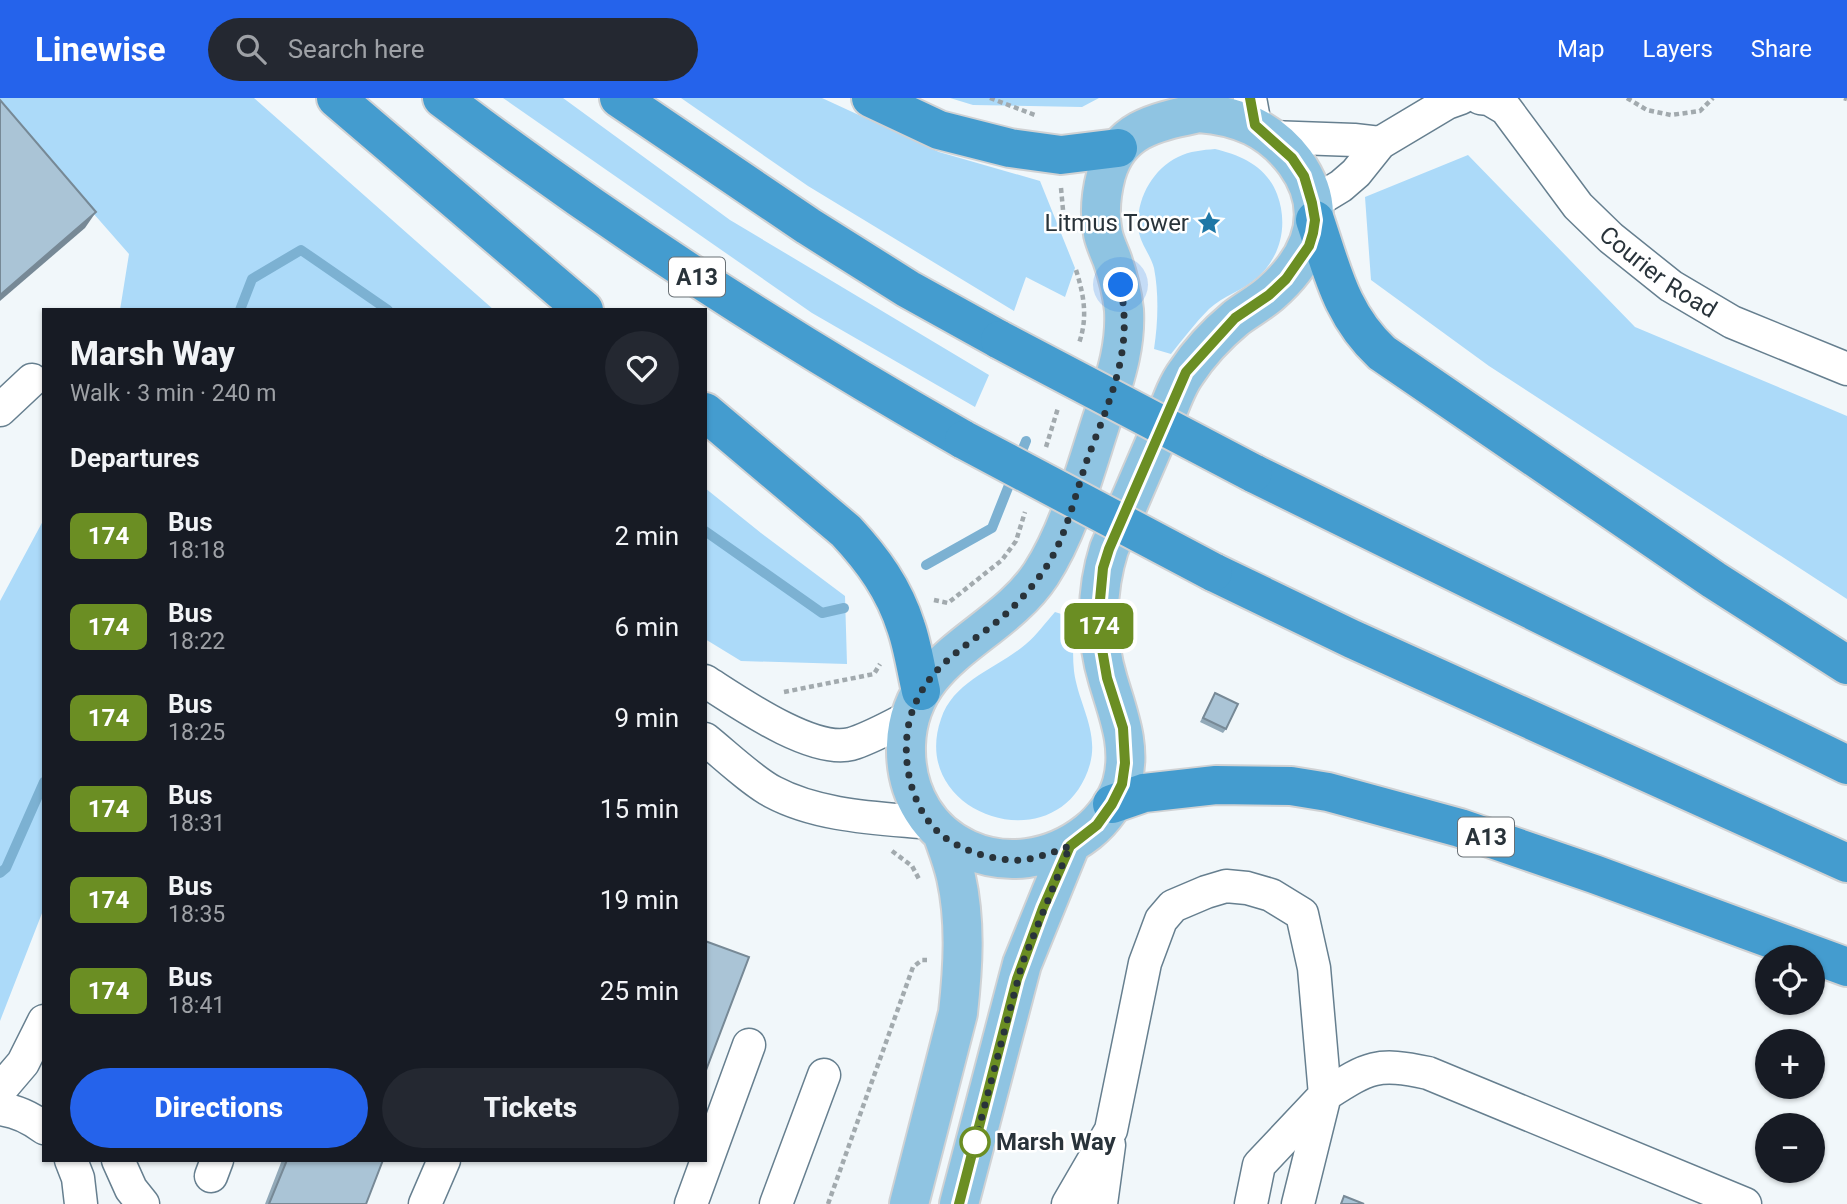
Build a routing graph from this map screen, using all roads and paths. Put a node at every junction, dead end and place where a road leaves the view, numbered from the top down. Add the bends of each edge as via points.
1 (336, 98) edge
2 (442, 98) edge
3 (619, 98) edge
4 (871, 98) edge
5 (989, 98) edge
6 (1461, 98) edge
7 (1480, 98) edge
8 (1626, 98) edge
9 (1713, 98) edge
10 (1509, 108) edge
11 (1167, 110) edge
12 (1039, 116) dead end
13 (1258, 120) edge
14 (1380, 143) junction
15 (1118, 148) junction
16 (1314, 211) junction
17 (582, 308) edge
18 (1847, 369) edge
19 (32, 380) dead end
20 (0, 410) edge
21 (707, 414) edge
22 (882, 656) dead end
23 (1847, 665) edge
24 (707, 682) edge
25 (773, 694) dead end
26 (916, 704) junction
27 (707, 741) edge
28 (1847, 765) edge
29 (1112, 804) junction
30 (937, 829) junction
31 (1070, 846) junction
32 (883, 848) dead end
33 (1847, 863) edge
34 (922, 885) dead end
35 (936, 959) dead end
36 (1847, 967) edge
37 (42, 1025) edge
38 (749, 1045) dead end
39 (824, 1075) dead end
40 (0, 1090) edge
41 (1325, 1095) junction
42 (0, 1109) edge
43 (42, 1126) edge
44 (1111, 1130) junction
45 (707, 1160) edge
46 (72, 1162) edge
47 (119, 1162) edge
48 (443, 1162) edge
49 (706, 1162) edge
50 (1259, 1165) junction
51 (81, 1204) edge
52 (143, 1204) edge
53 (425, 1204) edge
54 (691, 1204) edge
55 (776, 1204) edge
56 (828, 1204) edge
57 (909, 1204) edge
58 (959, 1204) edge
59 (1068, 1204) edge
60 (1085, 1204) edge
61 (1101, 1204) edge
62 (1115, 1204) edge
63 (1228, 1204) edge
64 (1251, 1204) edge
65 (1298, 1204) edge
66 (1745, 1204) edge

1 - 17 highway
2 - 33 highway, A13, bridge via 662,255 964,440 1213,572 1352,639
3 - 28 highway, bridge via 808,226 1000,340 1253,473
4 - 15 highway via 939,130 1010,148 1061,155
5 - 12 path
6 - 14 street
7 - 10 street, Courier Road
8 - 9 path via 1647,110 1671,115 1700,111
10 - 18 street, Courier Road via 1578,206 1671,286 1732,321
11 - 13 main road
11 - 15 main road
13 - 14 street
13 - 16 main road via 1304,176
14 - 16 street via 1356,173
15 - 26 main road via 1102,189 1101,213 1103,236 1121,285 1123,345 1060,541 1018,603 944,661
16 - 23 highway via 1345,306 1382,353 1714,580
16 - 29 main road via 1309,246 1286,279 1235,318 1182,379 1109,549 1099,632 1124,744 1122,784
19 - 20 street
21 - 26 highway via 866,552 891,589 907,629
22 - 25 path via 874,674
24 - 26 street via 796,734 827,744 850,744
26 - 30 main road via 906,745 908,775 916,800
27 - 30 street via 786,798 817,808
29 - 31 main road via 1097,825
29 - 36 highway, A13 via 1144,793 1216,785 1291,786 1328,792 1472,832
30 - 31 main road via 969,851 1009,860 1037,858
30 - 57 main road via 956,875 963,930 960,995
31 - 58 main road via 1022,964
32 - 34 path via 912,866
35 - 56 path via 922,960 913,967
37 - 40 street via 23,1063
38 - 45 street
39 - 55 street
41 - 44 street via 1314,968 1302,914 1271,895 1226,886 1173,906 1161,920 1145,963
41 - 50 street
41 - 65 street
41 - 66 street via 1376,1068 1394,1066 1428,1073
42 - 43 street
44 - 59 street
44 - 60 street
44 - 61 street
44 - 62 street
46 - 51 street
47 - 52 street
48 - 53 street
49 - 54 street
50 - 63 street
50 - 64 street

